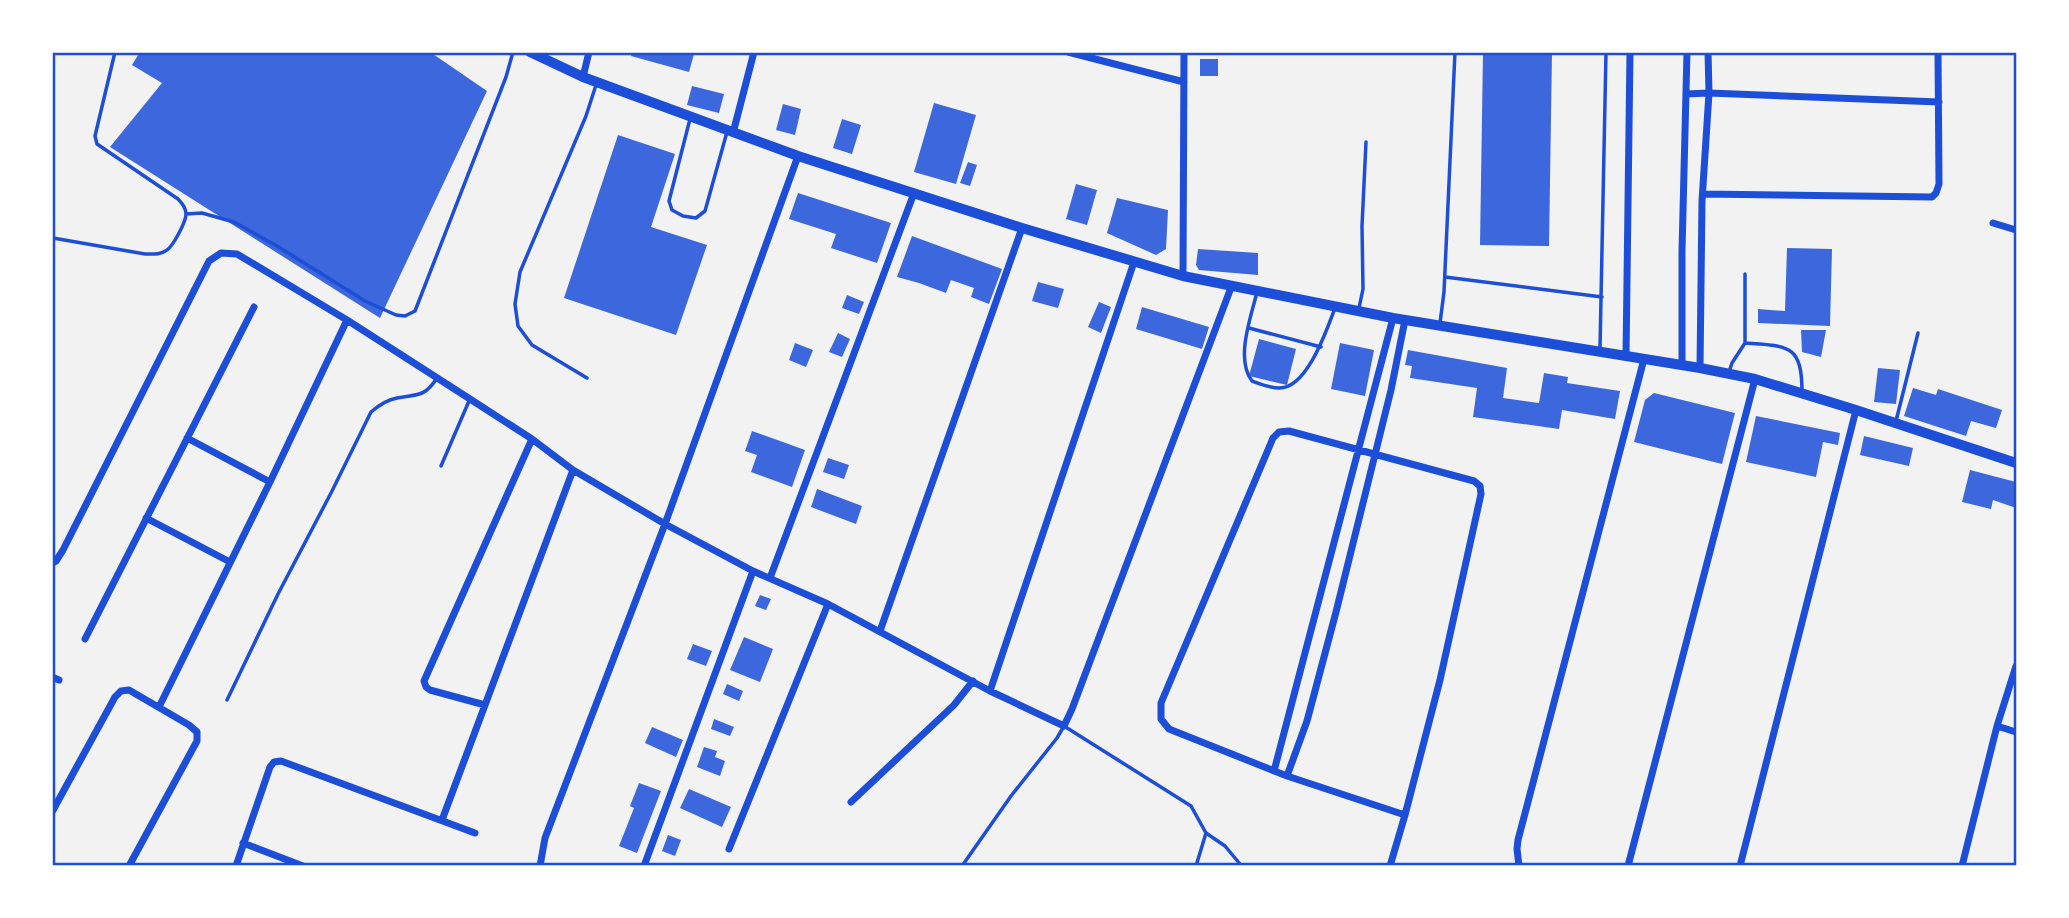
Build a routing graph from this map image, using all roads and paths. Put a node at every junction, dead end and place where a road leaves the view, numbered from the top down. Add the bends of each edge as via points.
1 (115, 52) edge
2 (513, 52) edge
3 (530, 52) edge
4 (589, 52) edge
5 (754, 52) edge
6 (1068, 52) edge
7 (1184, 52) edge
8 (1455, 52) edge
9 (1606, 52) edge
10 (1630, 52) edge
11 (1688, 52) edge
12 (1708, 52) edge
13 (1938, 52) edge
14 (583, 77) junction
15 (597, 82) junction
16 (1184, 82) junction
17 (1709, 93) junction
18 (1686, 94) junction
19 (1939, 102) junction
20 (691, 117) junction
21 (730, 132) junction
22 (1366, 142) dead end
23 (798, 156) junction
24 (914, 193) junction
25 (1703, 194) junction
26 (186, 214) junction
27 (1993, 223) dead end
28 (1022, 228) junction
29 (2017, 230) edge
30 (53, 239) edge
31 (1134, 262) junction
32 (1745, 274) dead end
33 (1183, 276) junction
34 (1445, 277) junction
35 (1231, 285) junction
36 (1257, 290) junction
37 (1602, 297) junction
38 (1335, 306) junction
39 (254, 307) dead end
40 (1359, 310) junction
41 (1393, 318) junction
42 (347, 320) junction
43 (1405, 320) junction
44 (1440, 325) junction
45 (1249, 328) junction
46 (1918, 333) dead end
47 (1745, 343) junction
48 (1321, 347) junction
49 (1600, 352) junction
50 (1626, 356) junction
51 (1644, 359) junction
52 (1682, 365) junction
53 (1700, 368) junction
54 (1728, 374) junction
55 (437, 378) junction
56 (587, 378) dead end
57 (1755, 379) junction
58 (1802, 393) junction
59 (470, 399) junction
60 (1856, 410) junction
61 (1896, 423) junction
62 (187, 438) junction
63 (532, 439) junction
64 (1359, 450) junction
65 (1375, 454) junction
66 (2017, 463) edge
67 (441, 466) dead end
68 (573, 470) junction
69 (270, 482) junction
70 (146, 518) junction
71 (665, 524) junction
72 (230, 562) junction
73 (52, 563) edge
74 (753, 571) junction
75 (769, 578) junction
76 (828, 604) junction
77 (1318, 607) junction
78 (1336, 612) junction
79 (880, 631) junction
80 (85, 639) dead end
81 (2017, 666) edge
82 (973, 681) junction
83 (990, 691) junction
84 (227, 700) dead end
85 (485, 705) junction
86 (159, 706) junction
87 (1064, 726) junction
88 (1997, 726) junction
89 (2017, 732) edge
90 (1274, 771) junction
91 (1287, 776) junction
92 (851, 802) dead end
93 (52, 812) edge
94 (1405, 815) junction
95 (442, 820) junction
96 (475, 832) dead end
97 (1206, 832) junction
98 (243, 843) junction
99 (729, 849) dead end
100 (129, 866) edge
101 (236, 866) edge
102 (303, 866) edge
103 (540, 866) edge
104 (645, 866) edge
105 (962, 866) edge
106 (1196, 866) edge
107 (1240, 866) edge
108 (1390, 866) edge
109 (1519, 866) edge
110 (1628, 866) edge
111 (1740, 866) edge
112 (1962, 866) edge

1 - 26 lane via 97,144 178,199
2 - 26 lane via 415,311 405,316 365,300 234,222 202,213
3 - 14 main road
4 - 14 street
5 - 21 street
6 - 16 street
7 - 16 street
8 - 34 lane
9 - 37 lane
10 - 50 street
11 - 18 street
12 - 17 street
13 - 19 street
14 - 15 main road
15 - 20 main road
15 - 56 lane via 520,272 515,304 518,326 532,345
16 - 33 street
17 - 18 street
17 - 19 street
17 - 25 street
18 - 52 street
19 - 25 street via 1939,184 1932,197
20 - 21 main road
20 - 21 lane via 669,201 672,210 683,216 696,218 705,211
21 - 23 main road
22 - 40 lane
23 - 24 main road
23 - 71 street
24 - 28 main road
24 - 75 street
25 - 53 street
26 - 30 lane via 167,250 155,254
27 - 29 street
28 - 31 main road
28 - 79 street
31 - 33 main road
31 - 83 street
32 - 47 lane
33 - 35 main road
34 - 37 lane
34 - 44 lane
35 - 36 main road
35 - 87 street
36 - 38 main road
36 - 45 lane
37 - 49 lane
38 - 40 main road
38 - 48 lane
39 - 62 street
40 - 41 main road
41 - 43 main road
41 - 64 street
42 - 55 street
42 - 69 street
42 - 73 street via 237,254 221,253 209,261 63,550
43 - 44 main road
43 - 65 street
44 - 49 main road
45 - 48 lane
45 - 48 lane via 1244,364 1252,382 1289,386
46 - 61 lane
47 - 54 lane
47 - 58 lane via 1785,347 1795,354 1802,371
49 - 50 main road
50 - 51 main road
51 - 52 main road
51 - 109 street via 1518,840
52 - 53 main road
53 - 54 main road
54 - 57 main road
55 - 59 street
55 - 84 lane via 425,393 382,403 371,412
57 - 58 main road
57 - 110 street
58 - 60 main road
59 - 63 street
59 - 67 lane
60 - 61 main road
60 - 111 street
61 - 66 main road
62 - 69 street
62 - 70 street
63 - 68 street
63 - 85 street via 424,681 430,690
64 - 65 street
64 - 77 street
64 - 90 street via 1289,431 1279,432 1273,439 1161,703 1161,719 1169,729
65 - 78 street
65 - 94 street via 1474,481 1481,494
68 - 71 street
68 - 85 street
69 - 72 street
70 - 72 street
70 - 80 street
71 - 74 street
71 - 103 street via 545,838
72 - 86 street
74 - 75 street
74 - 104 street
75 - 76 street
76 - 79 street
76 - 99 street
77 - 78 street
77 - 90 street
78 - 91 street
79 - 82 street
81 - 88 street
82 - 83 street
82 - 92 street via 954,705
83 - 87 street
85 - 95 street
86 - 93 street via 121,691
86 - 100 street via 197,732 197,741
87 - 97 lane via 1191,806
87 - 105 lane
88 - 89 street
88 - 112 street
90 - 91 street
91 - 94 street
94 - 108 street
95 - 96 street
95 - 98 street via 281,761 270,767
97 - 106 lane
97 - 107 lane
98 - 101 street
98 - 102 street

